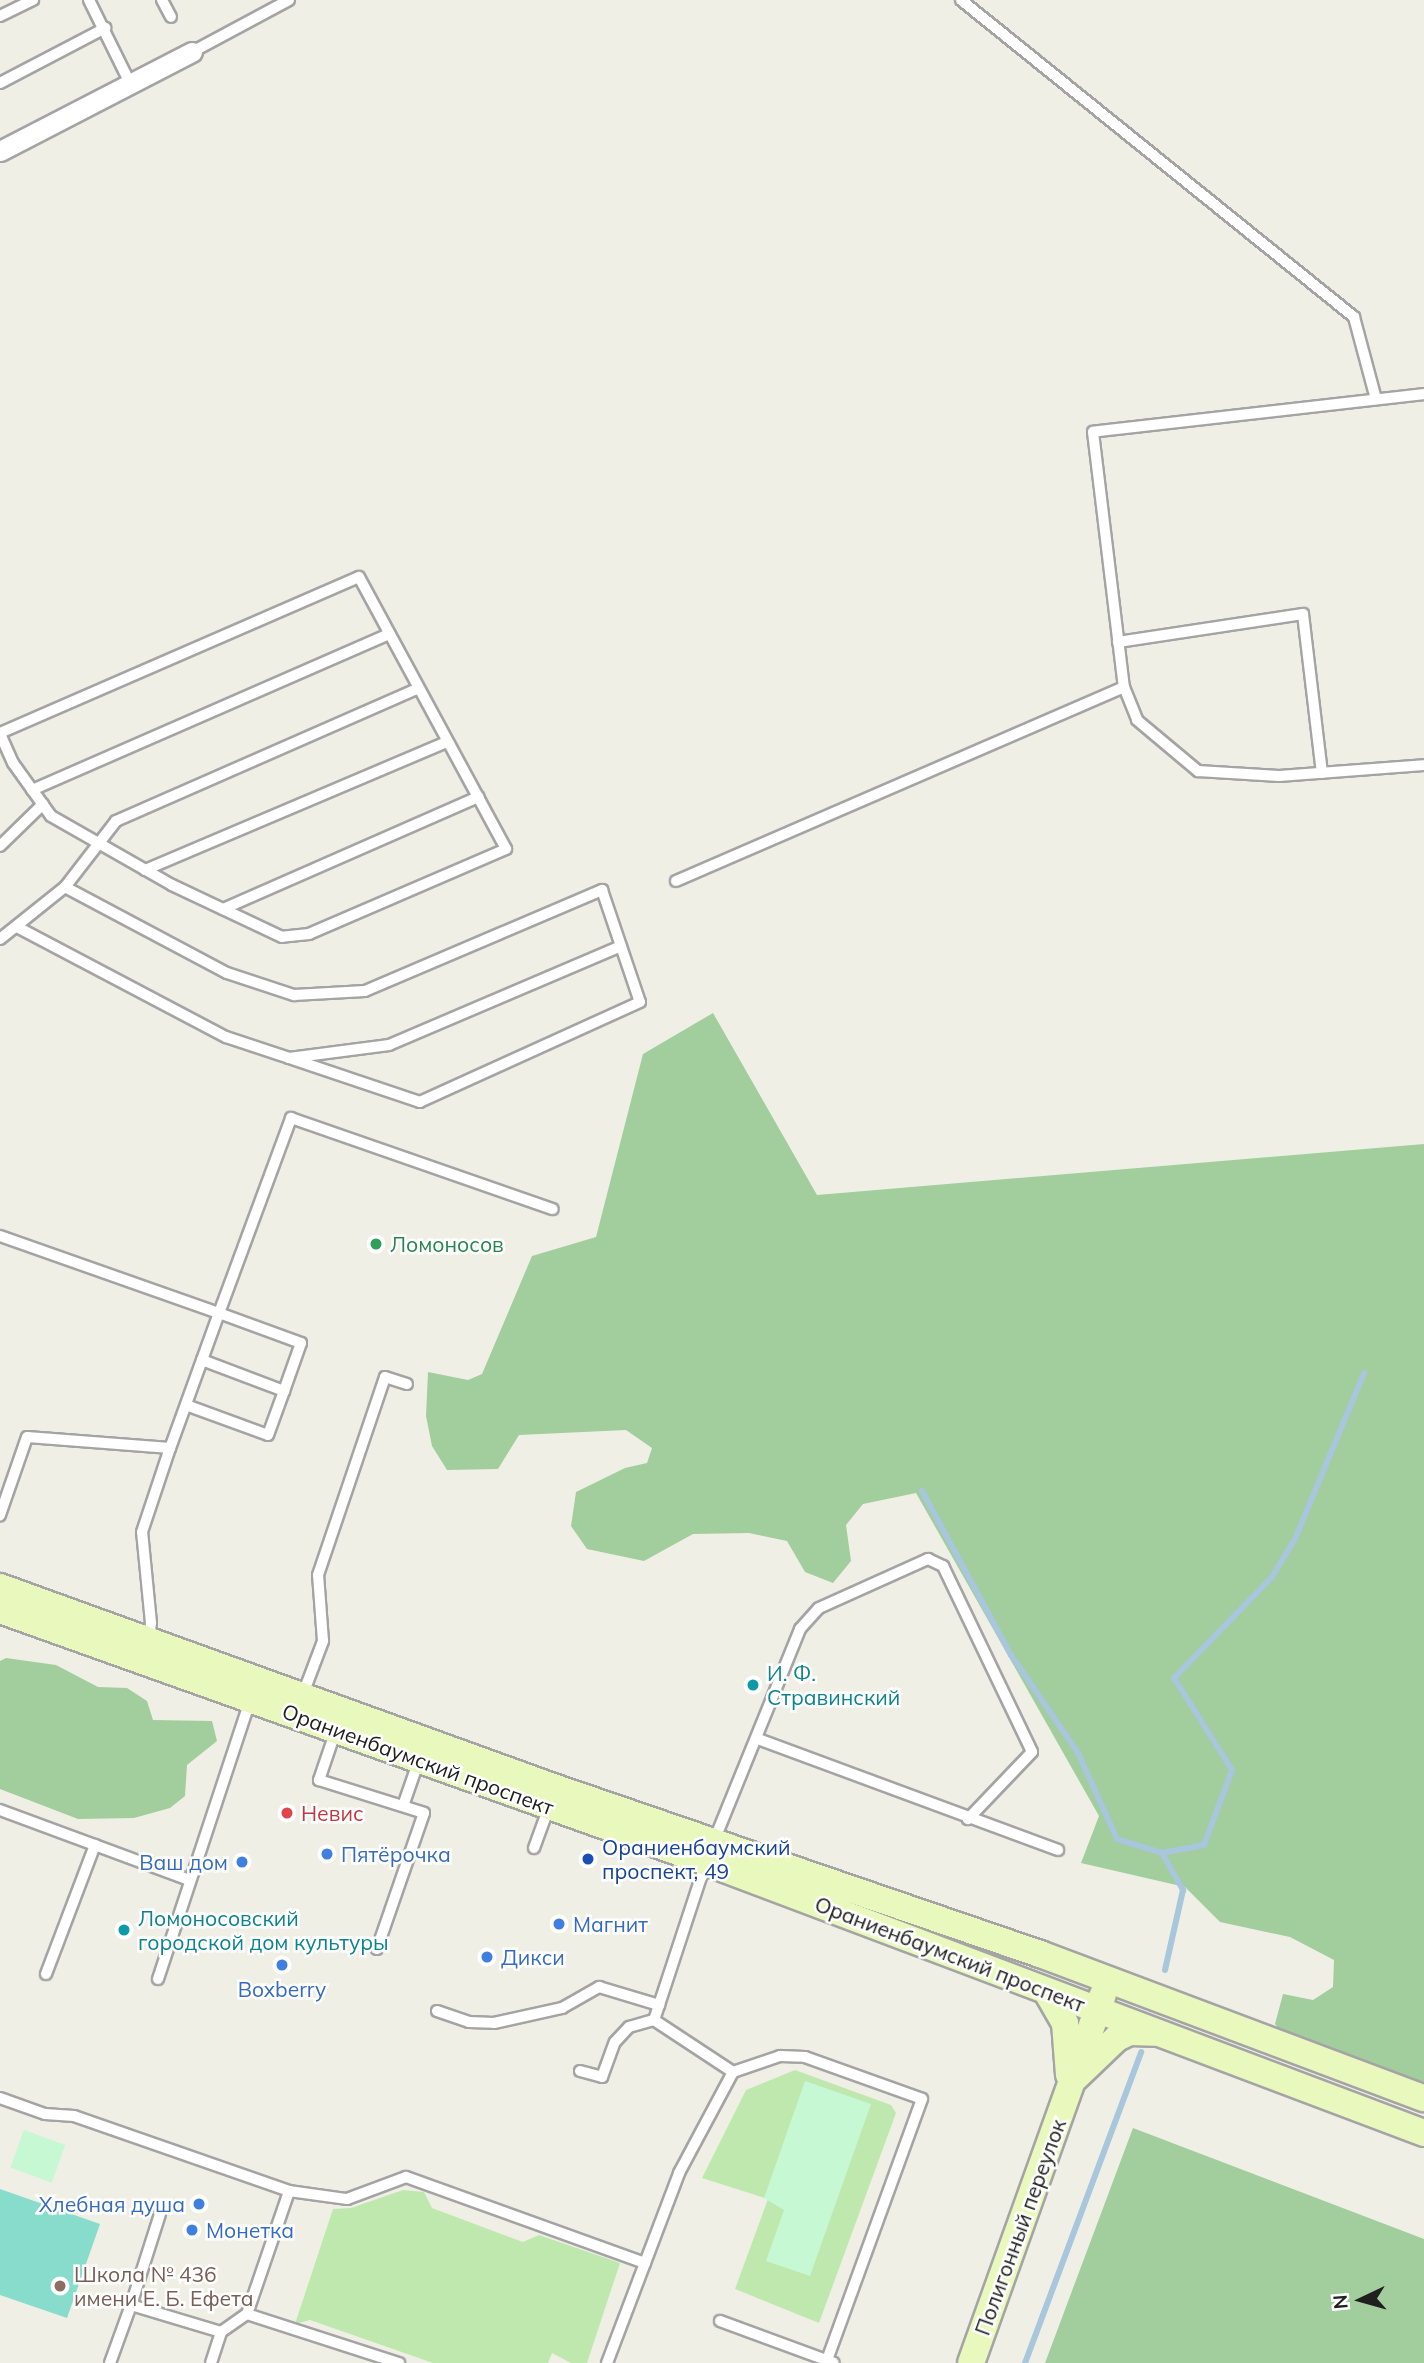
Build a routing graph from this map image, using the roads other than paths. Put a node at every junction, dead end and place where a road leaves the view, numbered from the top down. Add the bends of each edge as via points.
1 (33, 0) edge
2 (89, 0) edge
3 (162, 0) edge
4 (289, 0) edge
5 (961, 0) edge
6 (0, 16) edge
7 (171, 17) dead end
8 (105, 28) junction
9 (192, 52) joint
10 (0, 83) edge
11 (131, 85) junction
12 (0, 151) edge
13 (1424, 394) edge
14 (1377, 399) junction
15 (389, 634) junction
16 (1118, 642) junction
17 (1124, 687) junction
18 (417, 689) junction
19 (0, 734) edge
20 (447, 742) junction
21 (1424, 765) edge
22 (1322, 773) junction
23 (32, 790) junction
24 (478, 797) junction
25 (43, 804) junction
26 (98, 843) junction
27 (0, 846) edge
28 (145, 870) junction
29 (676, 881) dead end
30 (65, 887) junction
31 (223, 909) junction
32 (19, 928) junction
33 (0, 939) edge
34 (621, 946) junction
35 (289, 1058) junction
36 (553, 1209) dead end
37 (0, 1236) edge
38 (219, 1313) junction
39 (202, 1360) junction
40 (407, 1384) dead end
41 (284, 1391) junction
42 (186, 1405) junction
43 (170, 1448) junction
44 (0, 1515) edge
45 (0, 1587) edge
46 (0, 1610) edge
47 (145, 1650) junction
48 (303, 1694) junction
49 (250, 1699) junction
50 (337, 1729) junction
51 (758, 1739) junction
52 (423, 1749) junction
53 (552, 1797) junction
54 (403, 1806) junction
55 (0, 1810) edge
56 (968, 1819) junction
57 (95, 1845) junction
58 (534, 1848) dead end
59 (1058, 1850) dead end
60 (710, 1852) junction
61 (187, 1880) junction
62 (377, 1949) dead end
63 (46, 1974) dead end
64 (158, 1979) dead end
65 (1108, 1980) junction
66 (1046, 1992) junction
67 (659, 2005) junction
68 (1098, 2010) junction
69 (436, 2011) dead end
70 (654, 2020) junction
71 (1159, 2033) junction
72 (580, 2071) dead end
73 (733, 2072) junction
74 (1069, 2090) junction
75 (0, 2098) edge
76 (1424, 2098) edge
77 (1424, 2133) edge
78 (289, 2191) junction
79 (160, 2214) dead end
80 (645, 2263) junction
81 (131, 2305) junction
82 (247, 2314) junction
83 (720, 2321) dead end
84 (221, 2332) junction
85 (830, 2362) edge
86 (110, 2363) edge
87 (211, 2363) edge
88 (399, 2363) edge
89 (607, 2363) edge
90 (971, 2363) edge

1 - 6 lane
2 - 8 lane
3 - 7 lane
4 - 9 lane
5 - 14 lane via 1354,317
8 - 10 lane
8 - 11 lane
9 - 11 street
11 - 12 street
13 - 14 lane
14 - 16 lane via 1093,432
15 - 18 lane
15 - 19 lane via 359,577
15 - 23 lane
16 - 17 lane
16 - 22 lane via 1303,614
17 - 22 lane via 1137,720 1198,771 1279,776
17 - 29 lane
18 - 20 lane
18 - 26 lane via 170,793 116,821
19 - 23 lane
20 - 24 lane
20 - 28 lane
21 - 22 lane
23 - 25 lane
24 - 31 lane
24 - 31 lane via 506,849 309,934 282,937
25 - 26 lane via 76,833
25 - 27 lane
26 - 28 lane
26 - 30 lane
28 - 31 lane
30 - 32 lane
30 - 34 lane via 227,973 294,995 365,990 602,890
32 - 33 lane
32 - 35 lane via 226,1037
34 - 35 lane via 389,1045
34 - 35 lane via 640,1002 420,1102
36 - 38 lane via 291,1118
37 - 38 lane
38 - 39 lane
38 - 41 lane via 301,1343
39 - 41 lane
39 - 42 lane
40 - 48 lane via 385,1377 318,1575 316,1596 323,1641
41 - 42 lane via 268,1435
42 - 43 lane
43 - 44 lane via 27,1437
43 - 47 lane via 142,1532 151,1623
45 - 47 main road, Ораниенбаумский проспект
46 - 47 main road, Ораниенбаумский проспект
47 - 48 main road, Ораниенбаумский проспект
47 - 49 main road, Ораниенбаумский проспект
48 - 52 main road, Ораниенбаумский проспект
49 - 50 main road, Ораниенбаумский проспект
49 - 61 lane
50 - 52 main road, Ораниенбаумский проспект
50 - 54 lane via 318,1780
51 - 56 lane
51 - 56 lane via 793,1643 819,1608 928,1559 943,1566 1032,1752
51 - 60 lane
52 - 53 main road, Ораниенбаумский проспект
52 - 54 lane
53 - 58 lane
53 - 60 main road, Ораниенбаумский проспект
54 - 62 lane via 424,1813
55 - 57 lane
56 - 59 lane
57 - 61 lane
57 - 63 lane
60 - 65 main road, Ораниенбаумский проспект
60 - 66 main road, Ораниенбаумский проспект
60 - 67 lane
61 - 64 lane
65 - 68 main road, Полигонный переулок
65 - 76 main road, Ораниенбаумский проспект
66 - 68 main road, Ораниенбаумский проспект
66 - 74 main road via 1065,2022
67 - 69 lane via 599,1987 562,2008 494,2023 468,2022
67 - 70 lane
68 - 71 main road, Ораниенбаумский проспект
68 - 74 main road, Полигонный переулок
70 - 72 lane via 629,2027 615,2042 602,2077
70 - 73 lane
71 - 74 main road via 1130,2032 1117,2038 1078,2073
71 - 77 main road, Ораниенбаумский проспект
73 - 80 lane via 679,2173
73 - 85 lane via 780,2056 805,2057 922,2099
74 - 90 main road, Полигонный переулок
75 - 78 lane via 45,2114 74,2116
78 - 80 lane via 347,2199 406,2178
78 - 82 lane
79 - 81 lane
80 - 89 lane
81 - 84 lane
81 - 86 lane
82 - 84 lane
82 - 88 lane
83 - 85 lane
84 - 87 lane

